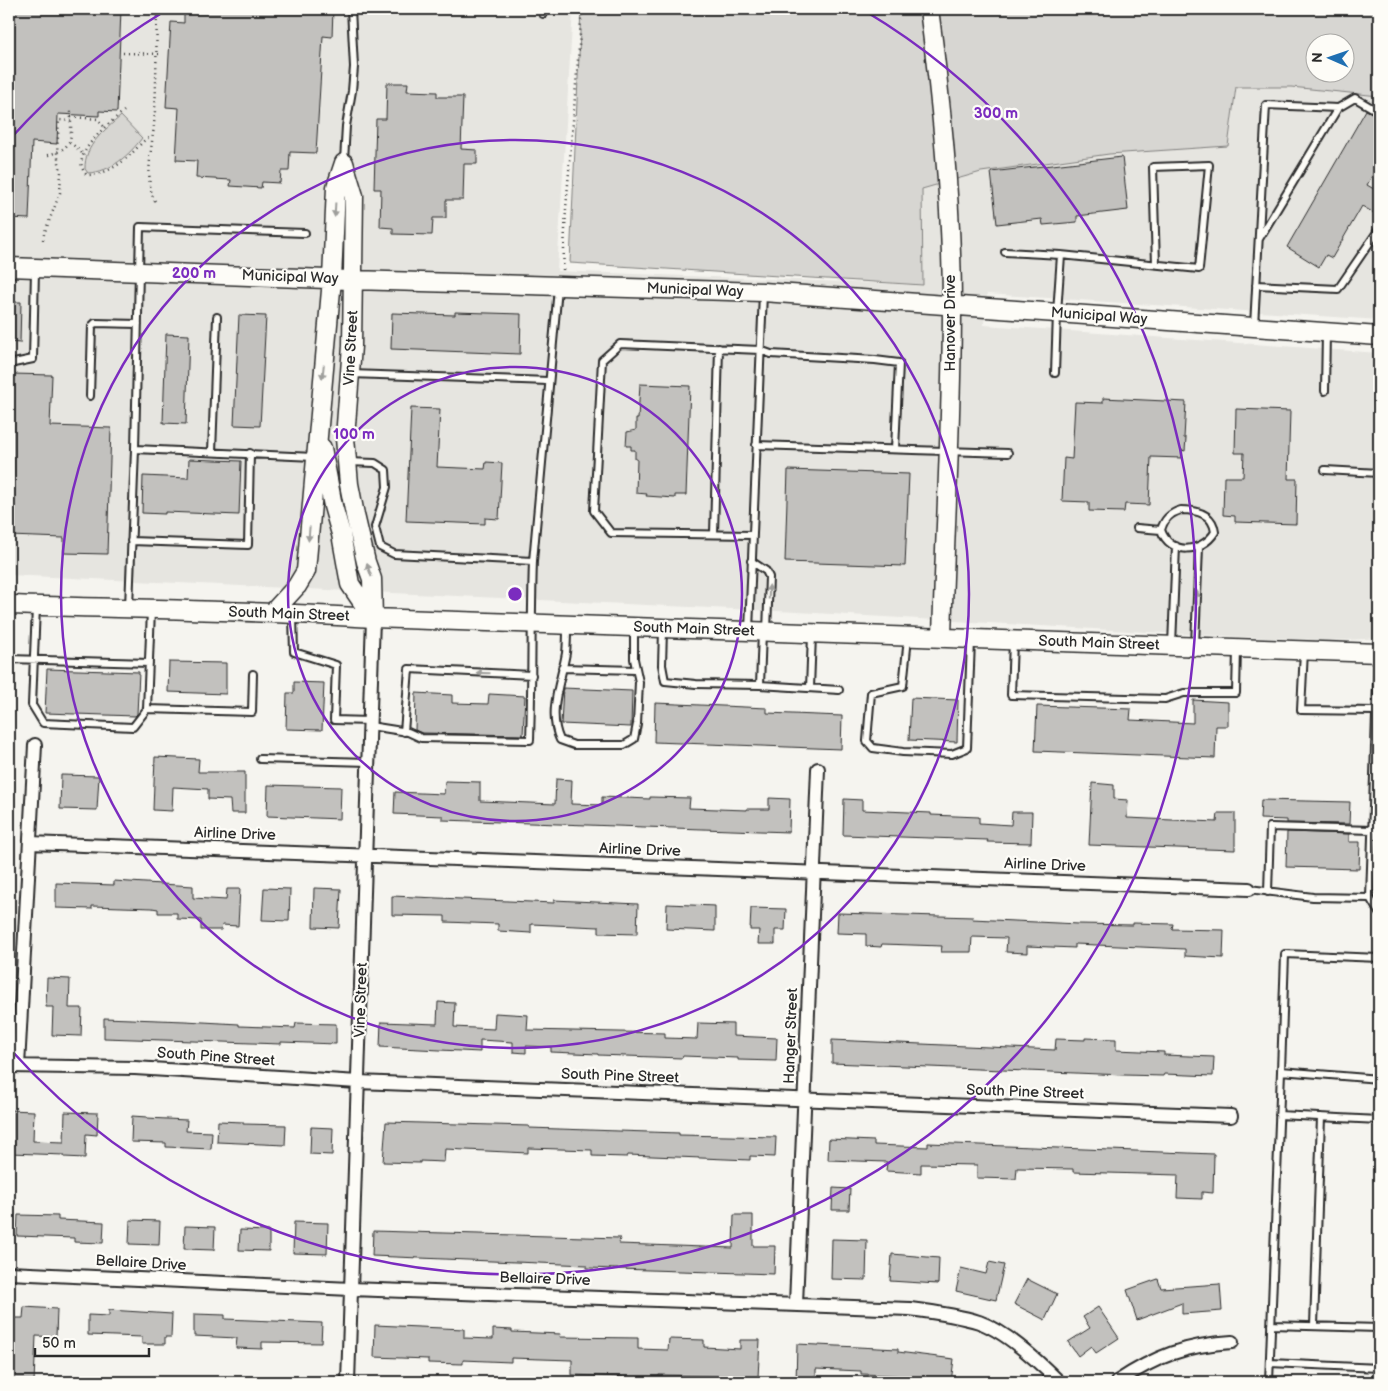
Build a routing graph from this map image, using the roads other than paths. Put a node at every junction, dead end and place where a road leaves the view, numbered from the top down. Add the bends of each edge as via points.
1 (351, 9) edge
2 (928, 9) edge
3 (1338, 108) junction
4 (1379, 112) edge
5 (344, 163) junction
6 (1379, 230) edge
7 (305, 233) dead end
8 (1258, 240) junction
9 (1005, 252) dead end
10 (1061, 255) junction
11 (1156, 264) junction
12 (9, 268) edge
13 (35, 268) junction
14 (139, 272) junction
15 (560, 278) junction
16 (332, 279) junction
17 (353, 280) junction
18 (1256, 285) junction
19 (763, 292) junction
20 (952, 306) junction
21 (1056, 313) junction
22 (217, 317) dead end
23 (138, 324) junction
24 (1254, 328) junction
25 (1326, 333) junction
26 (1379, 336) edge
27 (719, 348) junction
28 (760, 350) junction
29 (9, 364) edge
30 (1055, 372) dead end
31 (350, 374) junction
32 (548, 381) junction
33 (1325, 391) dead end
34 (90, 396) dead end
35 (318, 428) junction
36 (756, 445) junction
37 (135, 449) junction
38 (896, 449) junction
39 (948, 451) junction
40 (212, 452) junction
41 (250, 453) junction
42 (1008, 453) dead end
43 (315, 457) junction
44 (346, 462) junction
45 (1325, 470) dead end
46 (1379, 473) edge
47 (1137, 528) dead end
48 (1161, 530) junction
49 (714, 534) junction
50 (753, 535) junction
51 (131, 542) junction
52 (1176, 546) junction
53 (1199, 547) junction
54 (533, 561) junction
55 (751, 561) junction
56 (9, 605) edge
57 (36, 606) junction
58 (129, 609) junction
59 (151, 610) junction
60 (273, 612) junction
61 (293, 613) junction
62 (373, 618) junction
63 (530, 623) junction
64 (567, 624) junction
65 (634, 627) junction
66 (664, 628) junction
67 (759, 631) junction
68 (812, 633) junction
69 (908, 636) junction
70 (942, 638) junction
71 (971, 638) junction
72 (1013, 640) junction
73 (1172, 646) junction
74 (1195, 646) junction
75 (1237, 648) junction
76 (1304, 650) junction
77 (1378, 653) edge
78 (9, 659) edge
79 (34, 660) junction
80 (149, 663) junction
81 (562, 668) junction
82 (636, 670) junction
83 (254, 674) dead end
84 (532, 674) junction
85 (760, 686) junction
86 (810, 688) junction
87 (839, 690) dead end
88 (147, 710) junction
89 (1377, 714) edge
90 (370, 723) junction
91 (404, 732) junction
92 (35, 745) dead end
93 (260, 759) dead end
94 (369, 762) junction
95 (818, 769) dead end
96 (1372, 830) junction
97 (30, 843) junction
98 (366, 856) junction
99 (814, 873) junction
100 (1249, 889) joint
101 (1268, 892) junction
102 (1370, 898) junction
103 (1379, 913) edge
104 (1379, 958) edge
105 (13, 1066) edge
106 (1281, 1071) junction
107 (1379, 1079) edge
108 (358, 1082) junction
109 (805, 1100) junction
110 (1279, 1115) junction
111 (1230, 1116) dead end
112 (1321, 1117) junction
113 (1379, 1120) edge
114 (9, 1274) edge
115 (351, 1289) junction
116 (796, 1304) junction
117 (1271, 1324) junction
118 (1314, 1326) junction
119 (1379, 1328) edge
120 (1232, 1342) dead end
121 (1270, 1363) junction
122 (1379, 1368) edge
123 (348, 1382) edge
124 (1059, 1382) edge
125 (1117, 1382) edge
126 (1269, 1382) edge

1 - 5 lane via 354,67
2 - 20 street, Hanover Drive via 938,80
3 - 4 lane via 1355,98
3 - 8 lane
3 - 8 lane via 1266,105
5 -> 16 street, Vine Street via 336,187
5 - 17 street, Vine Street via 354,196
6 - 18 lane via 1338,290
7 - 14 lane via 140,227
8 - 18 lane
9 - 10 lane
10 - 11 lane
10 - 21 lane
11 - 11 lane via 1199,269 1209,165 1154,167
12 - 13 street, Municipal Way
13 - 14 street, Municipal Way
13 - 29 lane via 34,359
14 - 16 street, Municipal Way
14 - 23 lane
15 - 17 street, Municipal Way
15 - 19 street, Municipal Way
15 - 32 lane
16 - 17 street, Municipal Way
16 -> 35 street, Vine Street
17 - 31 street, Vine Street
18 - 24 lane
19 - 20 street, Municipal Way
19 - 28 lane
20 - 21 street, Municipal Way
20 - 39 street, Hanover Drive
21 - 24 street, Municipal Way
21 - 30 lane
22 - 40 lane
23 - 34 lane via 95,323 92,326
23 - 37 lane
24 - 25 street, Municipal Way
25 - 26 street, Municipal Way
25 - 33 lane
27 - 28 lane
27 - 49 lane
27 - 49 lane via 620,344 602,360 594,511 611,533
28 - 36 lane
28 - 38 lane via 771,354 899,363
31 - 32 lane
31 - 44 street, Vine Street
32 - 54 lane
35 - 43 street, Vine Street
35 - 62 street, Vine Street via 350,584
36 - 38 lane
36 - 50 lane
37 - 40 lane
37 - 51 lane
38 - 39 lane
39 - 42 lane
39 - 70 street, Hanover Drive
40 - 41 lane
41 - 43 lane
41 - 51 lane via 248,545
43 -> 60 street, Vine Street via 306,571
44 - 54 lane via 375,463 386,470 387,487 375,527 380,547 394,554
62 -> 44 street, Vine Street via 372,578 355,515
45 - 46 lane
47 - 48 lane
48 - 52 lane via 1166,540
48 - 53 lane via 1165,520 1174,512 1190,510 1206,514 1215,532
49 - 50 lane
50 - 55 lane
51 - 58 lane
52 - 53 lane
52 - 73 lane
74 -> 53 lane
54 - 63 lane
55 - 67 lane
67 -> 55 lane via 769,577
56 - 57 street, South Main Street
57 - 58 street, South Main Street
57 - 79 lane
58 - 59 street, South Main Street
59 - 60 street, South Main Street
59 - 80 lane
60 - 61 street, South Main Street
61 - 62 street, South Main Street
61 - 90 lane via 294,652 336,665 334,720
62 - 63 street, South Main Street
62 - 90 street, Vine Street
63 - 64 street, South Main Street
63 - 84 lane
64 - 65 street, South Main Street
64 - 81 lane
65 - 66 street, South Main Street
65 - 82 lane
66 - 67 street, South Main Street
66 - 85 lane via 662,665 665,681
67 - 68 street, South Main Street
67 - 85 lane
68 - 69 street, South Main Street
68 - 86 lane
69 - 70 street, South Main Street
69 - 71 lane via 903,686 871,693 867,741 873,748 952,754 967,748
70 - 71 street, South Main Street
71 - 72 street, South Main Street
72 - 73 street, South Main Street
72 - 75 lane via 1011,695 1165,699 1184,693 1236,693
73 - 74 street, South Main Street
74 - 75 street, South Main Street
75 - 76 street, South Main Street
76 - 77 street, South Main Street
76 - 89 lane via 1301,710
77 - 89 lane
78 - 79 lane
79 - 80 lane
79 - 88 lane via 32,705 43,723 133,727
80 - 88 lane
81 - 82 lane
81 - 82 lane via 555,700 555,728 560,740 574,744 624,745 634,739 640,682
83 - 88 lane via 252,712
84 -> 91 lane via 409,669
84 - 91 lane via 530,740 421,738
85 - 86 lane
86 - 87 lane
89 - 96 lane
90 - 91 lane
90 - 94 street, Vine Street
92 - 97 street
93 - 94 lane
94 - 98 street, Vine Street
95 - 99 street, Hanger Street
96 - 101 lane via 1270,827
96 - 102 lane
97 - 98 street, Airline Drive
97 - 105 street
98 - 99 street, Airline Drive
98 - 108 street, Vine Street
99 - 100 street, Airline Drive
99 - 109 street, Hanger Street
100 - 101 lane
101 - 102 lane via 1313,898
102 - 103 lane
104 - 106 lane via 1285,954
105 - 108 street, South Pine Street via 134,1068
106 - 107 lane
106 - 110 lane
108 - 109 street, South Pine Street
108 - 115 street, Vine Street
109 - 111 street, South Pine Street
109 - 116 street, Hanger Street
110 - 112 lane
110 - 117 lane
112 - 113 lane
112 - 118 lane
114 - 115 street, Bellaire Drive
115 - 116 street, Bellaire Drive
115 - 123 street, Vine Street
116 - 124 street, Bellaire Drive via 910,1309 980,1323 1021,1349
117 - 118 lane
117 - 121 lane
118 - 119 lane
120 - 125 street via 1178,1350
121 - 122 lane
121 - 126 lane

